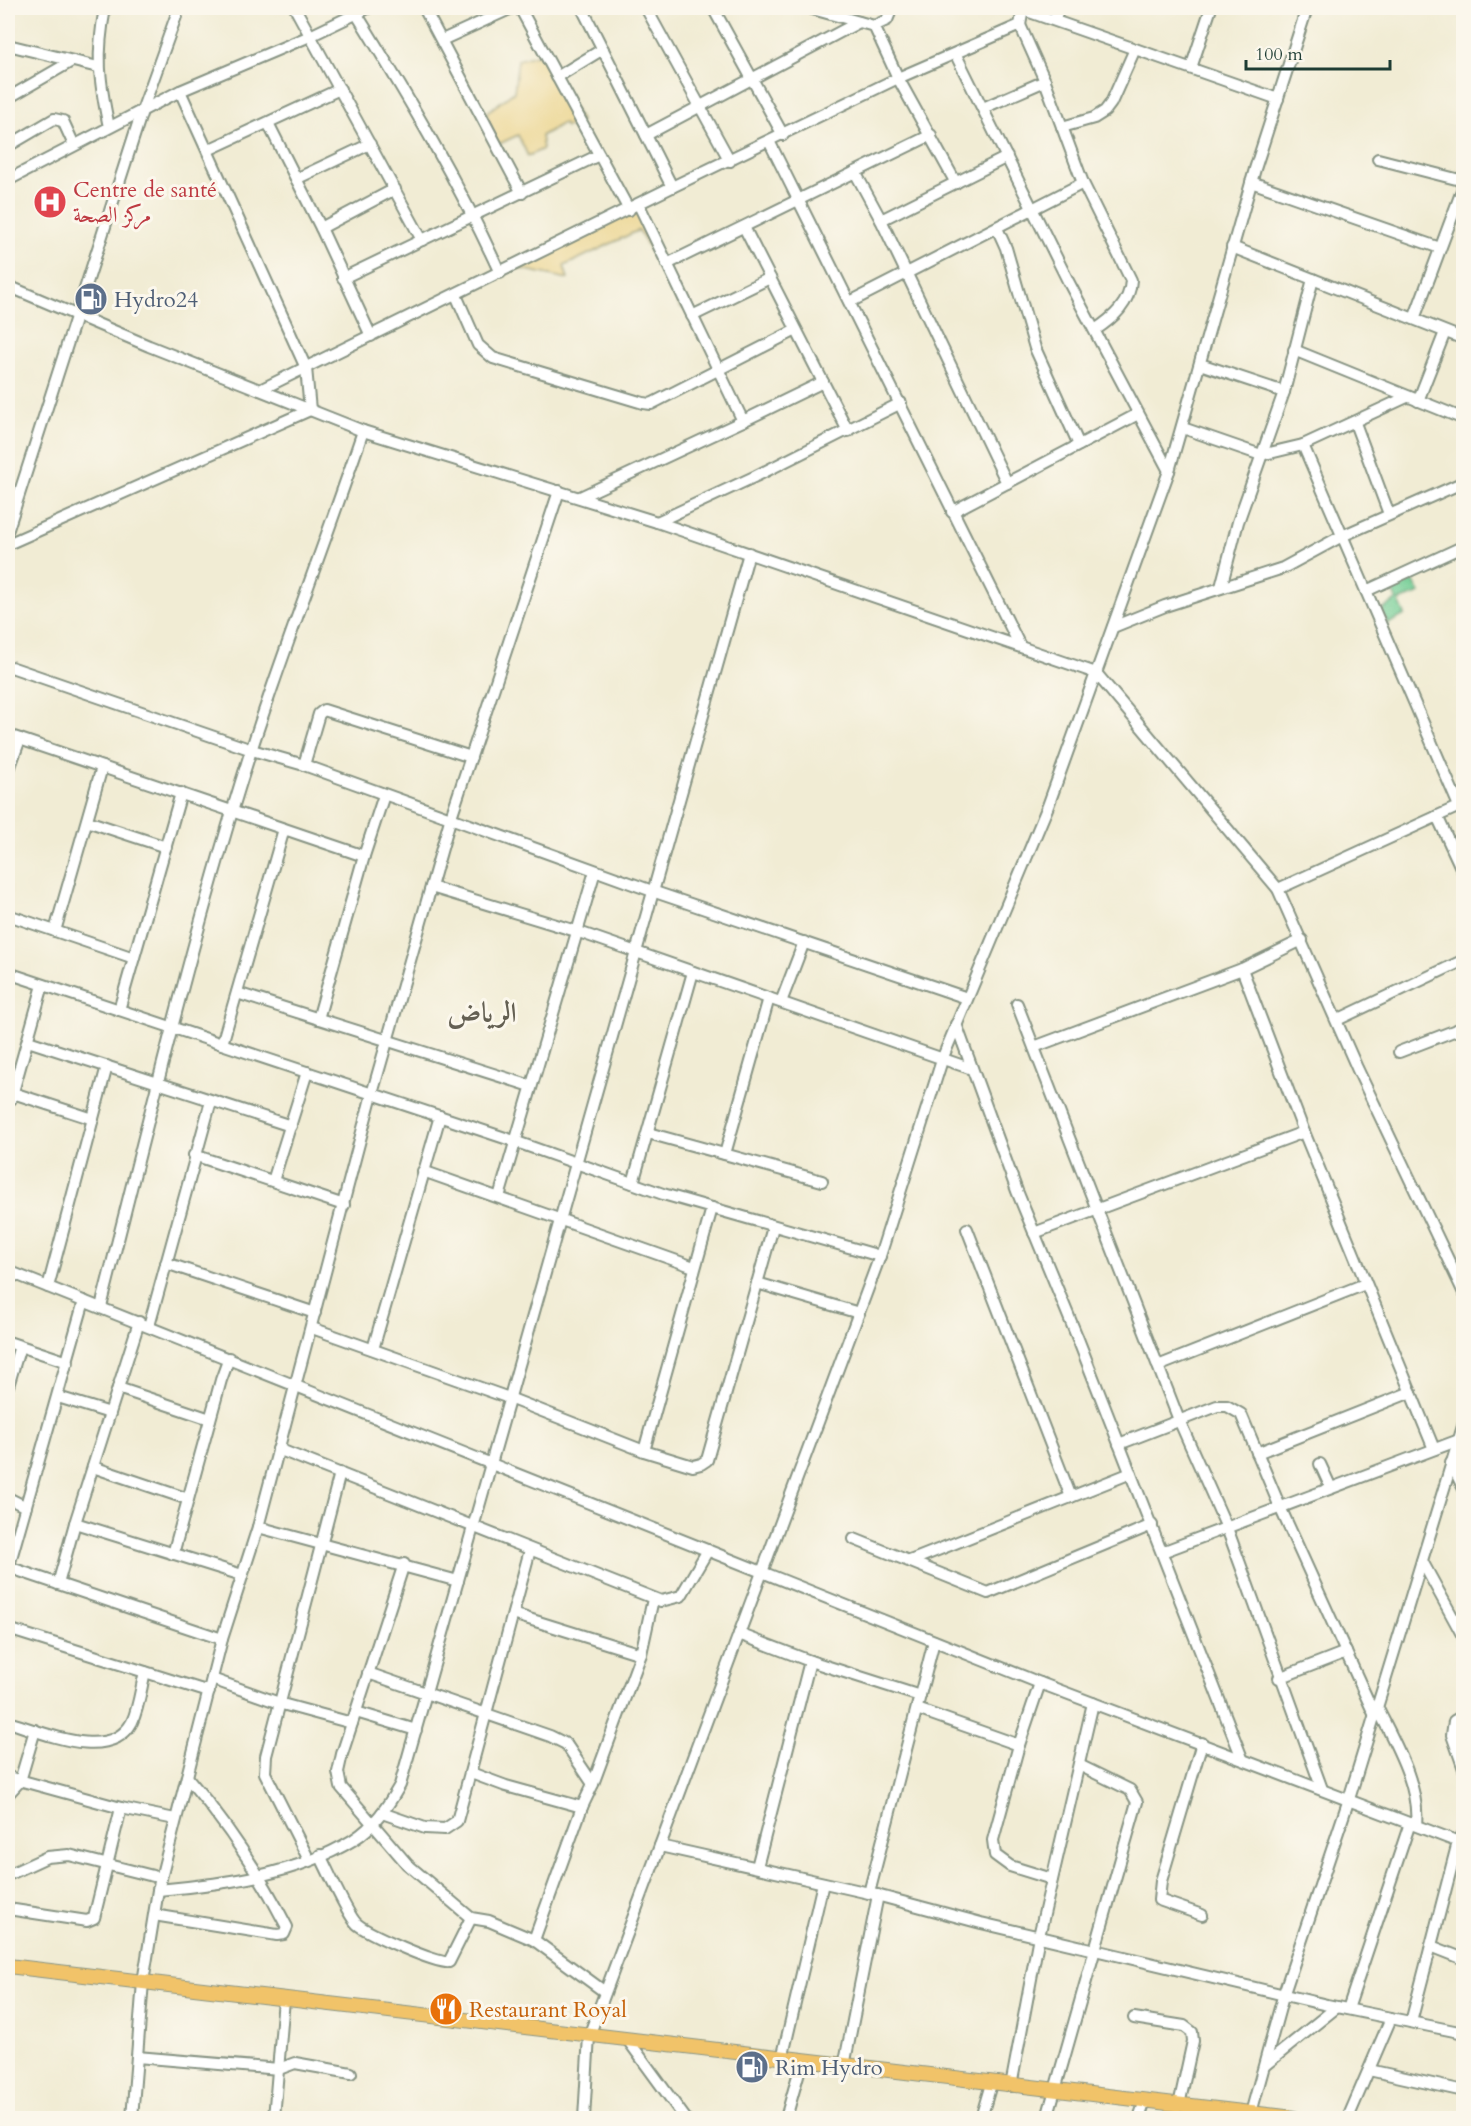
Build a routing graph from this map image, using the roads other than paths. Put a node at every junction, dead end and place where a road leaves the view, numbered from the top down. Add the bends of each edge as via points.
1 (105, 8) edge
2 (179, 8) edge
3 (295, 8) edge
4 (368, 8) edge
5 (424, 8) edge
6 (512, 8) edge
7 (520, 8) edge
8 (582, 8) edge
9 (646, 8) edge
10 (713, 8) edge
11 (809, 8) edge
12 (892, 8) edge
13 (1020, 8) edge
14 (1059, 8) edge
15 (1211, 8) edge
16 (1307, 8) edge
17 (356, 13) junction
18 (1054, 20) junction
19 (860, 22) junction
20 (1020, 25) junction
21 (874, 26) junction
22 (310, 36) junction
23 (442, 40) junction
24 (8, 45) edge
25 (1135, 49) junction
26 (603, 50) junction
27 (956, 55) junction
28 (72, 61) junction
29 (98, 67) junction
30 (1191, 68) junction
31 (557, 77) junction
32 (898, 78) junction
33 (752, 79) junction
34 (1045, 81) junction
35 (340, 88) junction
36 (180, 91) junction
37 (8, 98) edge
38 (1278, 99) junction
39 (700, 106) junction
40 (143, 108) junction
41 (983, 108) junction
42 (268, 123) junction
43 (108, 127) junction
44 (1062, 127) junction
45 (646, 135) junction
46 (783, 135) junction
47 (931, 135) junction
48 (769, 141) junction
49 (370, 144) junction
50 (74, 145) junction
51 (8, 146) edge
52 (208, 150) junction
53 (599, 155) junction
54 (1006, 157) junction
55 (1378, 159) dead end
56 (730, 160) junction
57 (855, 172) junction
58 (8, 178) edge
59 (296, 179) junction
60 (1251, 182) junction
61 (956, 183) junction
62 (1083, 183) junction
63 (1464, 183) edge
64 (672, 187) junction
65 (395, 189) junction
66 (522, 193) junction
67 (799, 200) junction
68 (634, 208) junction
69 (1032, 209) junction
70 (473, 217) junction
71 (881, 220) junction
72 (744, 227) junction
73 (321, 228) junction
74 (997, 228) junction
75 (422, 240) junction
76 (1232, 247) junction
77 (1440, 248) junction
78 (668, 264) junction
79 (500, 273) junction
80 (907, 273) junction
81 (343, 278) junction
82 (770, 279) junction
83 (1313, 279) junction
84 (8, 286) edge
85 (456, 295) junction
86 (850, 302) junction
87 (76, 315) junction
88 (692, 315) junction
89 (1414, 319) junction
90 (796, 330) junction
91 (1095, 330) junction
92 (1445, 332) junction
93 (371, 336) junction
94 (1464, 339) edge
95 (1294, 350) junction
96 (1200, 364) junction
97 (306, 368) junction
98 (718, 368) junction
99 (823, 382) junction
100 (260, 390) junction
101 (1284, 392) junction
102 (1413, 399) junction
103 (901, 403) junction
104 (310, 410) junction
105 (1138, 414) junction
106 (1464, 419) edge
107 (743, 421) junction
108 (1355, 423) junction
109 (1183, 428) junction
110 (363, 431) junction
111 (848, 431) junction
112 (1079, 445) junction
113 (1303, 445) junction
114 (1261, 455) junction
115 (1169, 471) junction
116 (1464, 482) edge
117 (1007, 483) junction
118 (559, 491) junction
119 (580, 497) junction
120 (952, 512) junction
121 (1389, 514) junction
122 (657, 522) junction
123 (8, 529) edge
124 (1342, 536) junction
125 (8, 544) edge
126 (1464, 546) edge
127 (749, 553) junction
128 (1221, 587) junction
129 (1366, 591) junction
130 (1113, 627) junction
131 (1020, 646) junction
132 (8, 666) edge
133 (1096, 673) junction
134 (8, 735) edge
135 (20, 739) junction
136 (252, 750) junction
137 (471, 757) junction
138 (304, 765) junction
139 (102, 767) junction
140 (8, 772) edge
141 (181, 793) junction
142 (384, 795) junction
143 (1461, 805) edge
144 (232, 811) junction
145 (1437, 816) junction
146 (450, 820) junction
147 (87, 821) junction
148 (284, 829) junction
149 (166, 847) junction
150 (364, 856) junction
151 (595, 871) junction
152 (1464, 874) edge
153 (431, 887) junction
154 (1278, 889) junction
155 (655, 892) junction
156 (8, 915) edge
157 (55, 931) junction
158 (576, 931) junction
159 (1302, 940) junction
160 (804, 942) junction
161 (637, 952) junction
162 (134, 958) junction
163 (1464, 960) edge
164 (1242, 969) junction
165 (693, 972) junction
166 (8, 973) edge
167 (43, 985) junction
168 (237, 993) junction
169 (769, 998) junction
170 (967, 998) junction
171 (781, 1002) junction
172 (1017, 1004) dead end
173 (119, 1010) junction
174 (318, 1019) junction
175 (1337, 1020) junction
176 (956, 1024) junction
177 (1464, 1027) edge
178 (173, 1028) junction
179 (28, 1041) junction
180 (387, 1041) junction
181 (222, 1044) junction
182 (1034, 1047) junction
183 (1399, 1052) dead end
184 (943, 1057) junction
185 (107, 1066) junction
186 (972, 1069) junction
187 (307, 1072) junction
188 (158, 1084) junction
189 (531, 1086) junction
190 (372, 1094) junction
191 (10, 1095) edge
192 (211, 1101) junction
193 (440, 1116) junction
194 (93, 1119) junction
195 (291, 1126) junction
196 (648, 1132) junction
197 (1304, 1132) junction
198 (514, 1141) junction
199 (725, 1154) junction
200 (194, 1155) junction
201 (578, 1164) junction
202 (423, 1171) junction
203 (273, 1181) junction
204 (822, 1181) dead end
205 (633, 1183) junction
206 (499, 1197) junction
207 (344, 1205) junction
208 (712, 1209) junction
209 (1097, 1209) junction
210 (562, 1220) junction
211 (773, 1227) junction
212 (967, 1229) dead end
213 (1034, 1233) junction
214 (880, 1256) junction
215 (166, 1263) junction
216 (694, 1267) junction
217 (8, 1271) edge
218 (757, 1283) junction
219 (1365, 1284) junction
220 (48, 1287) junction
221 (1464, 1293) edge
222 (84, 1301) junction
223 (101, 1307) junction
224 (315, 1313) junction
225 (859, 1313) junction
226 (144, 1324) junction
227 (312, 1328) junction
228 (8, 1342) edge
229 (20, 1346) junction
230 (373, 1349) junction
231 (229, 1358) junction
232 (68, 1362) junction
233 (1158, 1366) junction
234 (8, 1386) edge
235 (296, 1386) junction
236 (118, 1388) junction
237 (1411, 1392) junction
238 (58, 1397) junction
239 (509, 1398) junction
240 (110, 1413) junction
241 (210, 1419) junction
242 (1179, 1420) junction
243 (1464, 1423) edge
244 (1459, 1440) junction
245 (1119, 1444) junction
246 (278, 1449) junction
247 (1434, 1449) junction
248 (644, 1451) junction
249 (1257, 1453) junction
250 (490, 1463) junction
251 (1451, 1463) junction
252 (1320, 1464) dead end
253 (93, 1467) junction
254 (340, 1473) junction
255 (1131, 1473) junction
256 (1331, 1488) junction
257 (1464, 1489) edge
258 (1071, 1497) junction
259 (8, 1498) edge
260 (188, 1499) junction
261 (1280, 1507) junction
262 (26, 1508) junction
263 (75, 1523) junction
264 (1152, 1526) junction
265 (258, 1527) junction
266 (473, 1527) junction
267 (1227, 1528) junction
268 (854, 1539) dead end
269 (323, 1544) junction
270 (530, 1550) junction
271 (708, 1550) junction
272 (1162, 1552) junction
273 (173, 1554) junction
274 (910, 1561) junction
275 (1422, 1561) junction
276 (404, 1564) junction
277 (8, 1568) edge
278 (762, 1572) junction
279 (242, 1575) junction
280 (458, 1581) junction
281 (58, 1584) junction
282 (653, 1599) junction
283 (513, 1614) junction
284 (8, 1629) edge
285 (739, 1634) junction
286 (1464, 1638) edge
287 (222, 1639) junction
288 (934, 1641) junction
289 (1346, 1652) junction
290 (641, 1654) junction
291 (810, 1661) junction
292 (145, 1672) junction
293 (368, 1673) junction
294 (1280, 1678) junction
295 (212, 1679) junction
296 (1040, 1683) junction
297 (427, 1691) junction
298 (209, 1692) junction
299 (920, 1696) junction
300 (1093, 1703) junction
301 (282, 1704) junction
302 (917, 1709) junction
303 (1376, 1711) junction
304 (356, 1712) junction
305 (487, 1713) junction
306 (1464, 1715) edge
307 (8, 1722) edge
308 (352, 1723) junction
309 (35, 1730) junction
310 (416, 1730) junction
311 (1202, 1743) junction
312 (1019, 1745) junction
313 (1242, 1758) junction
314 (1078, 1765) junction
315 (1464, 1769) edge
316 (471, 1773) junction
317 (8, 1777) edge
318 (187, 1777) junction
319 (20, 1781) junction
320 (593, 1784) junction
321 (1322, 1789) junction
322 (8, 1794) edge
323 (1349, 1799) junction
324 (582, 1807) junction
325 (121, 1808) junction
326 (382, 1813) junction
327 (175, 1820) junction
328 (1413, 1824) junction
329 (372, 1825) junction
330 (1462, 1840) edge
331 (660, 1846) junction
332 (320, 1855) junction
333 (309, 1860) junction
334 (106, 1864) junction
335 (757, 1867) junction
336 (260, 1874) junction
337 (8, 1875) edge
338 (161, 1878) junction
339 (1052, 1879) junction
340 (823, 1883) junction
341 (158, 1890) junction
342 (873, 1894) junction
343 (8, 1909) edge
344 (1202, 1915) dead end
345 (154, 1916) junction
346 (471, 1918) junction
347 (1039, 1936) junction
348 (534, 1940) junction
349 (1431, 1946) junction
350 (1095, 1948) junction
351 (1464, 1959) edge
352 (8, 1966) edge
353 (143, 1982) junction
354 (605, 1992) junction
355 (1284, 1993) junction
356 (284, 1999) junction
357 (1342, 2008) junction
358 (1134, 2018) dead end
359 (1391, 2018) junction
360 (1411, 2022) junction
361 (1464, 2033) edge
362 (589, 2036) junction
363 (628, 2040) junction
364 (137, 2057) junction
365 (782, 2059) junction
366 (802, 2061) junction
367 (1264, 2065) junction
368 (844, 2066) junction
369 (279, 2069) junction
370 (1369, 2070) junction
371 (351, 2073) dead end
372 (991, 2084) junction
373 (1011, 2086) junction
374 (1464, 2091) edge
375 (1055, 2092) junction
376 (1145, 2101) junction
377 (1179, 2105) junction
378 (1202, 2113) edge
379 (1251, 2113) junction
380 (1274, 2117) edge
381 (132, 2118) edge
382 (274, 2118) edge
383 (584, 2118) edge
384 (685, 2118) edge
385 (786, 2118) edge
386 (981, 2118) edge
387 (1047, 2118) edge
388 (1140, 2118) edge
389 (1294, 2118) edge
390 (1348, 2118) edge

1 - 29 street
2 - 40 street
3 - 22 street
4 - 17 street
5 - 23 street
6 - 23 street
7 - 31 street
8 - 26 street
9 - 39 street
10 - 33 street
11 - 19 street
12 - 21 street via 887,20
13 - 18 street
13 - 20 street
14 - 18 street
15 - 30 street
16 - 38 street
17 - 22 street
17 - 70 street via 404,89
18 - 25 street
19 - 21 street
19 - 33 street
20 - 27 street
20 - 34 street
21 - 32 street
22 - 35 street
22 - 36 street
23 - 66 street
24 - 28 street
25 - 30 street
25 - 44 street via 1105,111
26 - 31 street
26 - 45 street
27 - 32 street
27 - 41 street
28 - 29 street
28 - 37 street
29 - 43 street
30 - 38 street
31 - 53 street
32 - 46 street
32 - 47 street
33 - 39 street
33 - 46 street
34 - 41 street
34 - 44 street
35 - 42 street
35 - 49 street
36 - 40 street
36 - 52 street
38 - 60 street
39 - 45 street
39 - 56 street
40 - 43 street
40 - 87 street
41 - 54 street
42 - 52 street
42 - 59 street
43 - 50 street
44 - 62 street
45 - 64 street
46 - 48 street
47 - 57 street
47 - 61 street
48 - 56 street
48 - 67 street
49 - 59 street
49 - 65 street
50 - 51 street via 63,121 54,118
50 - 58 street
52 - 97 street
53 - 66 street
53 - 68 street
54 - 61 street
54 - 69 street
55 - 63 street
56 - 64 street
57 - 67 street
57 - 71 street
59 - 73 street
60 - 76 street
60 - 77 street
61 - 71 street
62 - 69 street
62 - 91 street via 1131,280 1116,316
63 - 77 street
64 - 68 street
65 - 73 street
65 - 75 street
66 - 70 street
67 - 72 street
67 - 86 street
68 - 78 street
68 - 79 street
69 - 74 street
69 - 91 street
70 - 75 street
70 - 79 street
71 - 80 street
72 - 78 street
72 - 82 street
73 - 81 street
74 - 80 street
74 - 112 street via 1035,348
75 - 81 street
76 - 83 street
76 - 96 street
77 - 89 street
78 - 88 street
79 - 85 street
80 - 86 street
80 - 117 street
81 - 93 street
82 - 88 street
82 - 90 street
83 - 89 street
83 - 95 street
84 - 87 street
85 - 93 street
85 - 98 street via 478,345 493,358 631,401 651,404
86 - 103 street
87 - 100 street
87 - 123 street
88 - 98 street
89 - 92 street
90 - 98 street
90 - 99 street
91 - 105 street
92 - 94 street
92 - 102 street
93 - 97 street
95 - 101 street
95 - 102 street
96 - 101 street
96 - 109 street
97 - 100 street
97 - 104 street
98 - 107 street
99 - 107 street
99 - 111 street
100 - 104 street
101 - 114 street
102 - 106 street
102 - 108 street
103 - 111 street
103 - 120 street
104 - 110 street
104 - 125 street
105 - 112 street
105 - 115 street
107 - 119 street
108 - 113 street
108 - 121 street
109 - 114 street
109 - 115 street
110 - 118 street
110 - 136 street
111 - 122 street
112 - 117 street
113 - 114 street
113 - 124 street
114 - 128 street
115 - 130 street
116 - 121 street
117 - 120 street
118 - 119 street
118 - 137 street
119 - 122 street
120 - 131 street
121 - 124 street
122 - 127 street
124 - 128 street via 1282,568
124 - 129 street
126 - 129 street
127 - 131 street
127 - 155 street
128 - 130 street
129 - 143 street
130 - 133 street
131 - 133 street
132 - 136 street
133 - 154 street
133 - 170 street via 1044,816
134 - 135 street
135 - 139 street
135 - 140 street
136 - 138 street
136 - 144 street
137 - 138 street via 324,710 319,714
137 - 146 street
138 - 142 street
139 - 141 street
139 - 147 street
141 - 144 street
141 - 149 street
142 - 146 street
142 - 150 street
143 - 145 street
144 - 148 street
144 - 178 street
145 - 152 street
145 - 154 street
146 - 151 street
146 - 153 street
147 - 149 street
147 - 157 street
148 - 150 street
148 - 168 street
149 - 162 street
150 - 174 street
151 - 155 street
151 - 158 street
153 - 158 street
153 - 180 street
154 - 159 street
155 - 160 street
155 - 161 street
156 - 157 street
157 - 162 street
158 - 161 street
158 - 189 street
159 - 164 street
159 - 175 street
160 - 170 street
160 - 171 street
161 - 165 street
161 - 201 street
162 - 173 street
163 - 175 street
164 - 182 street
164 - 197 street
165 - 169 street
165 - 196 street
166 - 167 street
167 - 173 street
167 - 179 street
168 - 174 street
168 - 181 street
169 - 171 street
169 - 199 street
170 - 176 street
171 - 184 street
172 - 182 street
173 - 178 street
174 - 180 street
175 - 221 street
176 - 184 street
176 - 186 street
177 - 183 street
178 - 181 street
178 - 188 street
179 - 185 street
179 - 191 street
180 - 189 street
180 - 190 street
181 - 187 street
182 - 209 street
184 - 186 street
184 - 214 street
185 - 188 street
185 - 194 street
186 - 213 street
187 - 190 street
187 - 195 street
188 - 192 street
188 - 223 street
189 - 198 street
190 - 193 street
190 - 207 street
191 - 194 street
192 - 195 street
192 - 200 street
193 - 198 street
193 - 202 street
194 - 220 street
195 - 203 street
196 - 199 street
196 - 205 street
197 - 209 street
197 - 219 street
198 - 201 street
198 - 206 street
199 - 204 street
200 - 203 street
200 - 215 street
201 - 205 street
201 - 210 street
202 - 206 street
202 - 230 street
203 - 207 street
205 - 208 street
206 - 210 street
207 - 224 street
208 - 211 street
208 - 216 street
209 - 213 street
209 - 233 street
210 - 216 street
210 - 239 street
211 - 214 street
211 - 218 street
212 - 258 street
213 - 245 street
214 - 225 street
215 - 224 street
215 - 226 street
216 - 248 street
217 - 220 street
218 - 225 street
218 - 248 street via 707,1460 693,1466
219 - 233 street
219 - 237 street
220 - 222 street
222 - 223 street
222 - 232 street
223 - 226 street
224 - 227 street
225 - 278 street
226 - 231 street
226 - 236 street
227 - 230 street
227 - 235 street
228 - 229 street
229 - 232 street
229 - 234 street
230 - 239 street
231 - 235 street
231 - 241 street
232 - 238 street
233 - 242 street
235 - 246 street
235 - 250 street
236 - 240 street
236 - 241 street
237 - 247 street
237 - 249 street
238 - 240 street
238 - 262 street
239 - 248 street
239 - 250 street
240 - 253 street
241 - 260 street
242 - 245 street
242 - 249 street via 1217,1406 1234,1409 1241,1414
242 - 267 street
243 - 244 street
244 - 247 street
244 - 251 street
245 - 255 street
246 - 254 street
246 - 265 street
247 - 256 street
249 - 261 street
250 - 266 street
250 - 271 street
251 - 257 street
251 - 275 street
252 - 256 street
253 - 260 street
253 - 263 street
254 - 266 street
254 - 269 street
255 - 258 street
255 - 264 street
256 - 261 street
258 - 274 street
259 - 262 street
260 - 273 street
261 - 267 street
261 - 289 street
262 - 277 street
263 - 273 street
263 - 281 street
264 - 272 street
264 - 274 street via 988,1593
265 - 269 street
265 - 279 street
266 - 270 street
266 - 280 street
267 - 272 street
267 - 294 street
268 - 274 street
269 - 276 street
269 - 301 street
270 - 282 street
270 - 283 street
271 - 278 street
271 - 282 street via 681,1596 668,1601
272 - 313 street
273 - 279 street
275 - 286 street
275 - 303 street
276 - 280 street
276 - 293 street
277 - 281 street
278 - 285 street
278 - 288 street
279 - 287 street
280 - 297 street
281 - 287 street
282 - 290 street
283 - 290 street
283 - 305 street
284 - 292 street
285 - 291 street
285 - 331 street
287 - 295 street
288 - 296 street
288 - 299 street
289 - 294 street
289 - 303 street
290 - 320 street
291 - 299 street
291 - 335 street
292 - 298 street
292 - 309 street via 133,1720 124,1733 101,1742 77,1743
293 - 297 street
293 - 304 street
294 - 321 street
295 - 298 street
295 - 301 street
296 - 300 street
296 - 312 street
297 - 305 street
297 - 310 street
298 - 318 street
299 - 302 street
300 - 311 street
300 - 314 street
301 - 308 street
301 - 333 street via 265,1773
302 - 312 street
302 - 342 street
303 - 323 street
303 - 328 street via 1410,1783 1417,1815
304 - 308 street
304 - 310 street
305 - 316 street
305 - 320 street via 566,1744
306 - 315 street via 1454,1721 1452,1736
307 - 309 street
308 - 329 street via 342,1754 341,1787
309 - 319 street
310 - 326 street via 400,1785
311 - 313 street
311 - 344 street via 1161,1881 1159,1900
312 - 339 street via 993,1840 995,1855 1010,1866
313 - 321 street
314 - 339 street
314 - 350 street via 1130,1790 1137,1802
316 - 324 street
316 - 326 street via 457,1821 445,1829 425,1828
317 - 319 street
318 - 327 street
318 - 336 street
319 - 322 street
319 - 325 street
320 - 324 street
321 - 323 street
323 - 328 street
323 - 355 street
324 - 348 street
325 - 327 street
325 - 334 street
326 - 329 street
327 - 338 street
328 - 330 street
328 - 357 street
329 - 332 street via 353,1840
329 - 346 street via 408,1864
330 - 349 street
331 - 335 street
331 - 354 street
332 - 333 street
332 - 346 street via 356,1924 428,1959 449,1962
333 - 336 street
334 - 337 street via 69,1855 47,1857
334 - 338 street
334 - 343 street via 94,1918 87,1921
335 - 340 street
336 - 341 street
336 - 345 street via 287,1927 284,1934
338 - 341 street
339 - 347 street
340 - 342 street
340 - 365 street
341 - 345 street
342 - 347 street
342 - 368 street
345 - 353 street
346 - 348 street via 489,1921
347 - 350 street
347 - 373 street
348 - 354 street
349 - 351 street
349 - 360 street
350 - 355 street
350 - 375 street
352 - 353 main road
353 - 356 main road
353 - 364 street
354 - 362 street
355 - 357 street
355 - 367 street
356 - 362 main road
356 - 369 street
357 - 359 street
357 - 367 street
358 - 377 street via 1184,2026 1192,2032
359 - 360 street
359 - 370 street
360 - 361 street
362 - 363 main road
362 - 383 street
363 - 365 main road
363 - 384 street
364 - 369 street
364 - 381 street
365 - 366 main road
366 - 368 main road
366 - 385 street
367 - 379 street
368 - 372 main road
369 - 371 street via 295,2063
369 - 382 street
370 - 374 street
370 - 390 street
372 - 373 main road
372 - 386 street
373 - 375 main road
375 - 376 main road
375 - 387 street
376 - 377 main road
376 - 388 street
377 - 378 main road
378 - 379 main road
379 - 380 main road
380 - 389 main road

